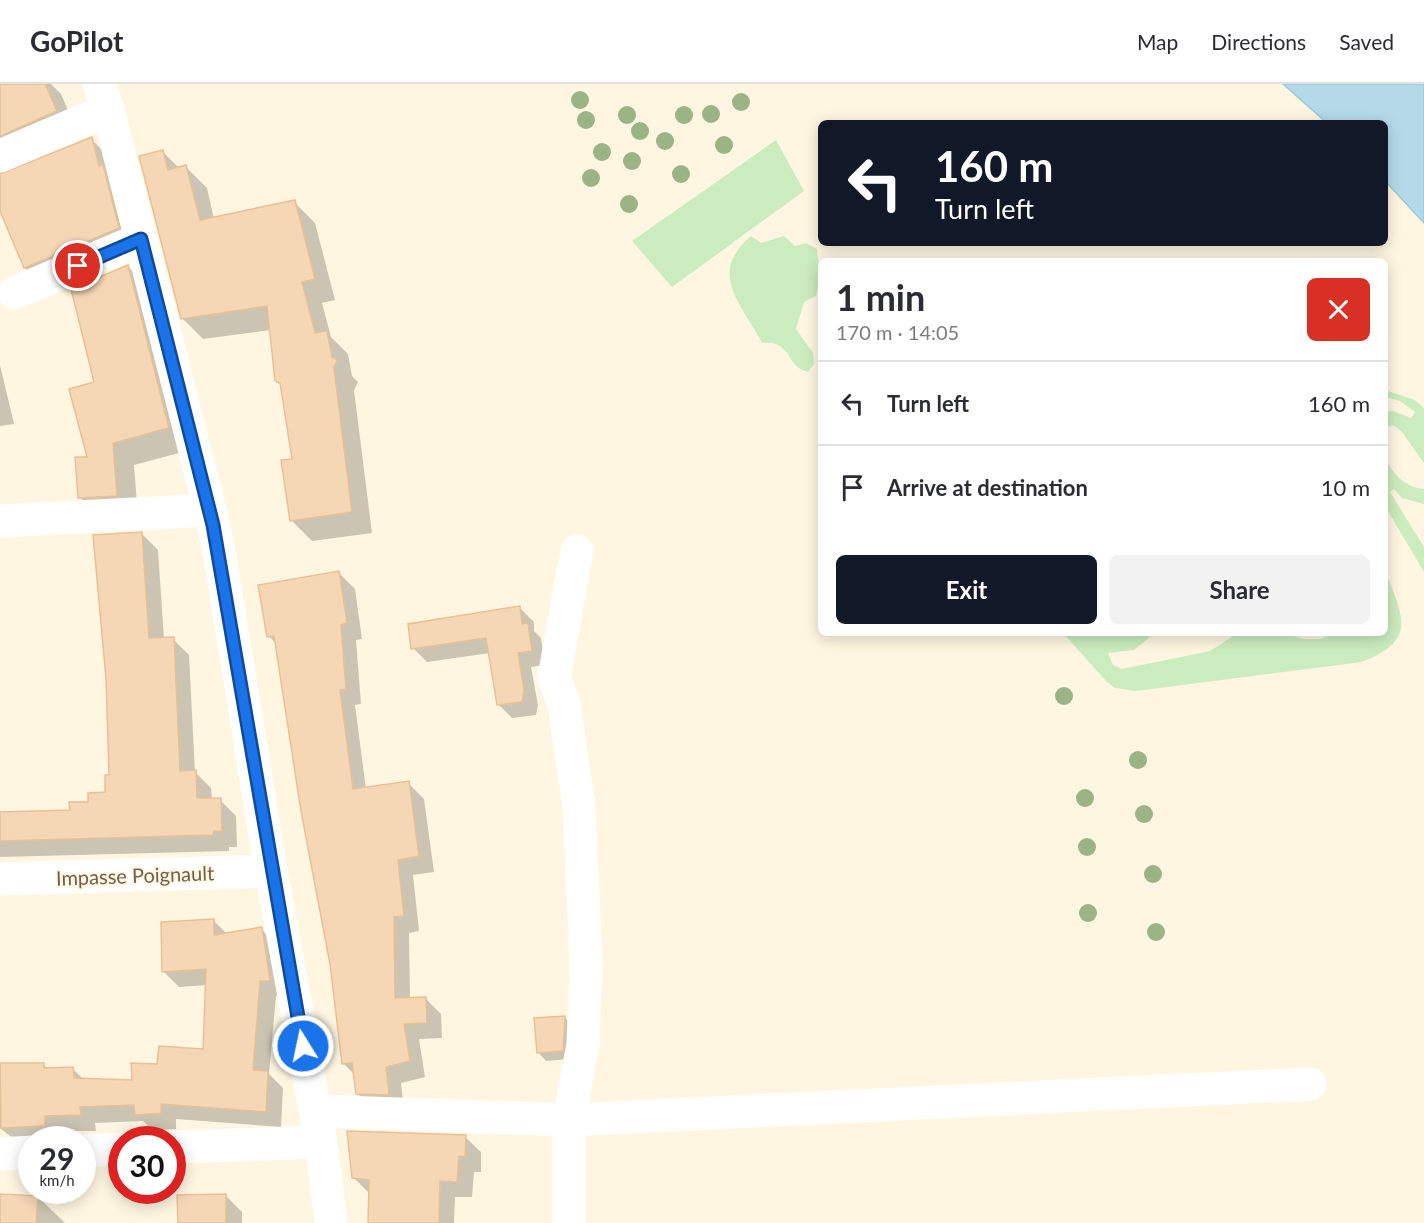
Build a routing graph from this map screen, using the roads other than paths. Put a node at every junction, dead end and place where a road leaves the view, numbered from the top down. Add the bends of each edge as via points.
1 (104, 97) edge
2 (0, 156) edge
3 (141, 239) junction
4 (14, 293) dead end
5 (210, 510) junction
6 (0, 521) edge
7 (576, 551) dead end
8 (271, 871) junction
9 (0, 879) edge
10 (1310, 1084) dead end
11 (569, 1120) junction
12 (318, 1127) junction
13 (186, 1145) edge
14 (18, 1153) edge
15 (0, 1154) edge
16 (331, 1223) edge
17 (569, 1223) edge

1 - 2 street
1 - 3 street
3 - 4 street
3 - 5 street
5 - 6 street
5 - 8 street
7 - 11 street via 554,677 564,705 579,806 586,964 583,1044
8 - 9 street, Impasse Poignault
8 - 12 street
10 - 11 street
11 - 12 street
11 - 17 street
12 - 13 street
12 - 16 street
14 - 15 street

